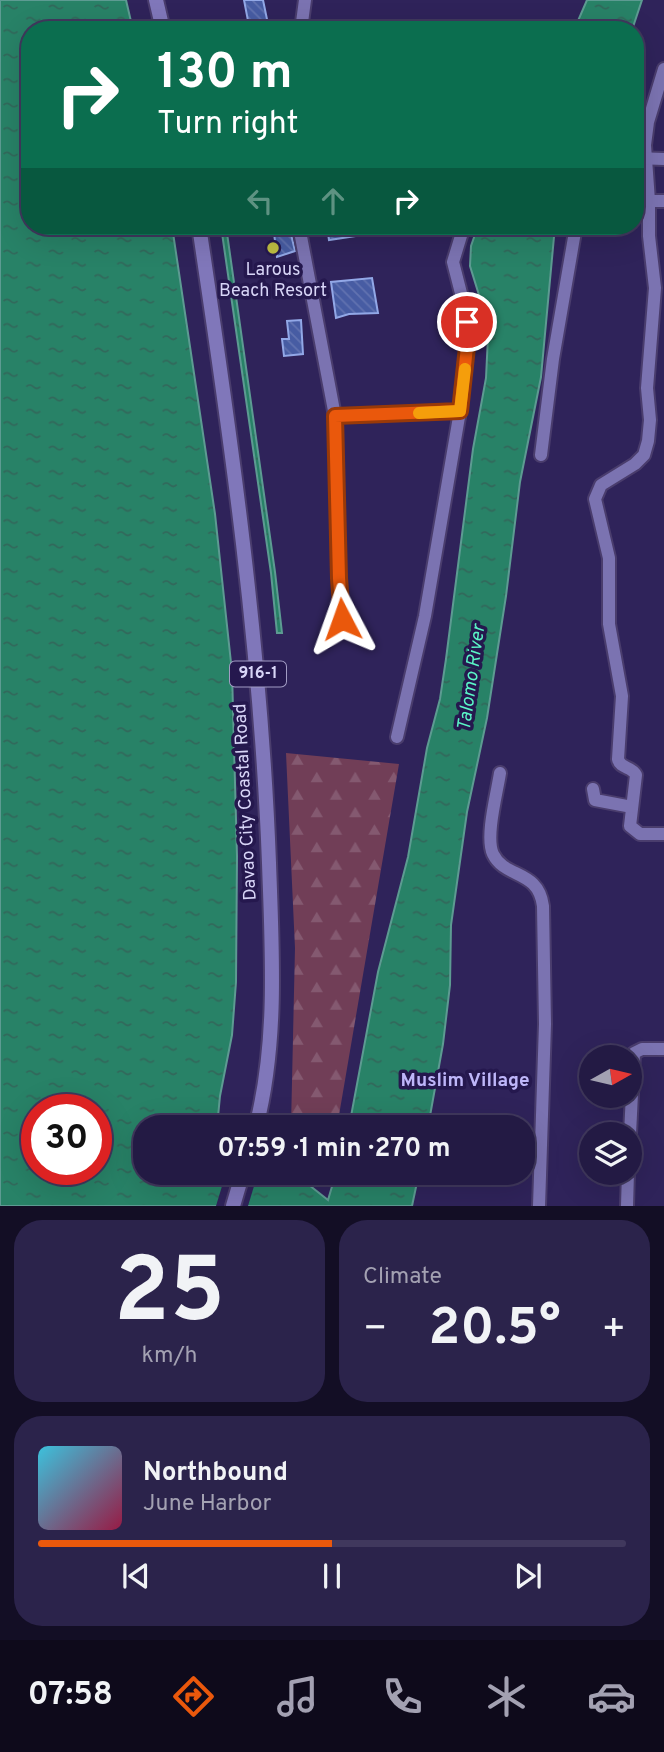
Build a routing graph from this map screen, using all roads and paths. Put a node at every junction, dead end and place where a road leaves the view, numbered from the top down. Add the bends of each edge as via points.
1 (156, 0) edge
2 (305, 0) edge
3 (161, 21) edge
4 (302, 21) edge
5 (664, 69) edge
6 (658, 106) edge
7 (644, 139) edge
8 (644, 158) edge
9 (664, 159) edge
10 (644, 177) edge
11 (649, 201) junction
12 (664, 201) edge
13 (200, 235) edge
14 (301, 235) edge
15 (461, 235) edge
16 (574, 235) edge
17 (460, 411) junction
18 (335, 416) junction
19 (541, 455) dead end
20 (342, 619) dead end
21 (397, 737) dead end
22 (500, 773) dead end
23 (593, 789) dead end
24 (632, 807) junction
25 (664, 834) edge
26 (664, 1049) edge
27 (258, 1115) edge
28 (630, 1122) edge
29 (239, 1185) edge
30 (628, 1185) edge
31 (233, 1206) edge
32 (539, 1206) edge
33 (627, 1206) edge

1 - 3 main road
2 - 4 street
5 - 6 street
6 - 7 street
8 - 9 street
10 - 11 street
11 - 12 street
11 - 24 street via 655,288 648,441 644,455 601,485 595,499 609,558 609,624 622,696 618,759 636,775
13 - 27 main road, Davao City Coastal Road / 916-1 via 247,564 262,732 272,1002 268,1069
14 - 18 street
15 - 17 street via 453,262 468,338
16 - 19 street
17 - 18 street
17 - 21 street via 439,541
18 - 20 street
22 - 32 street via 492,851 499,861 535,884 543,906
23 - 24 street via 595,800
24 - 25 street via 632,830
26 - 28 street via 642,1049 633,1056
29 - 31 main road
30 - 33 street

